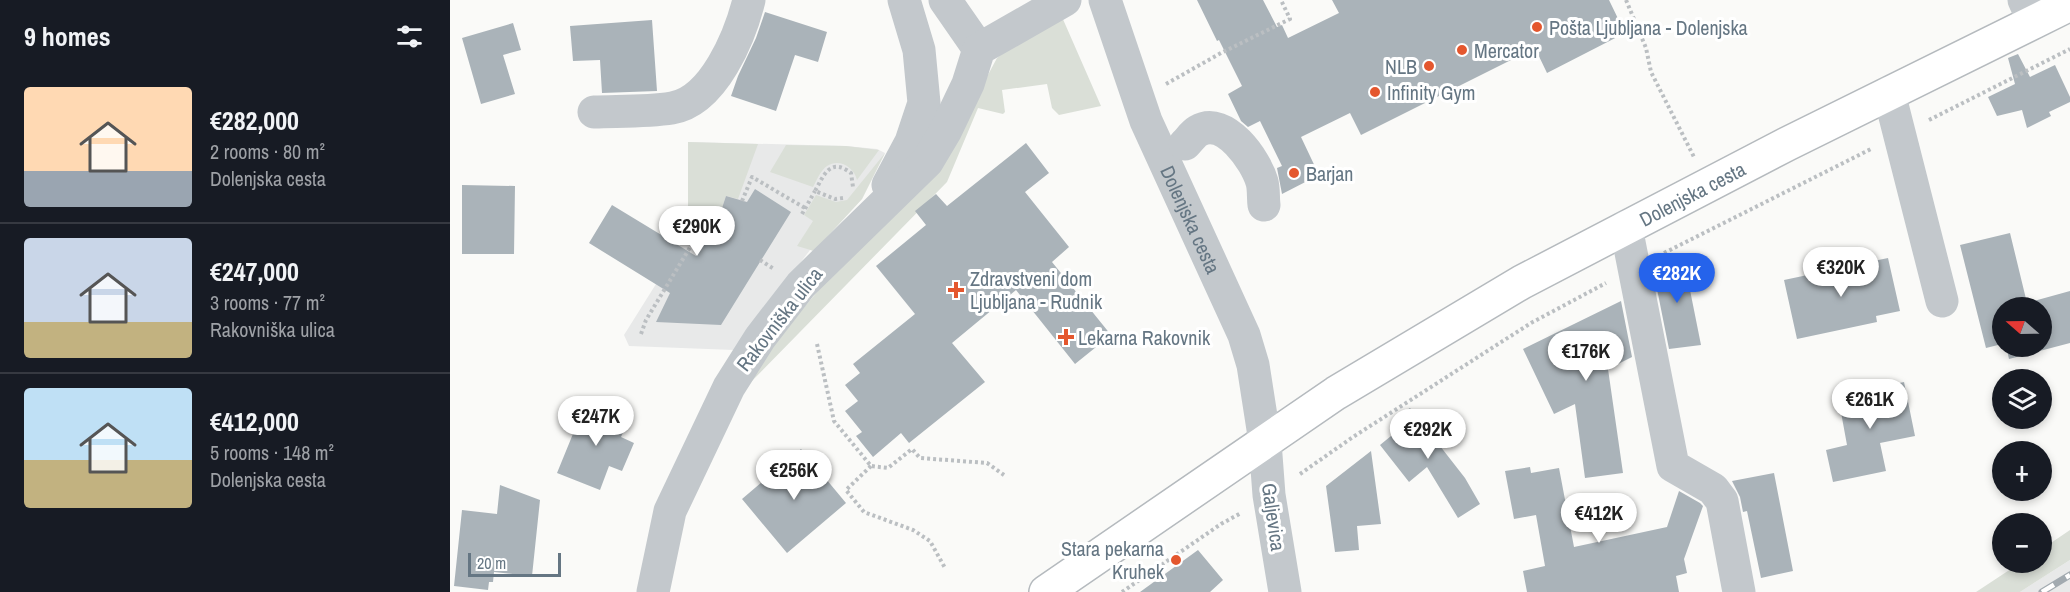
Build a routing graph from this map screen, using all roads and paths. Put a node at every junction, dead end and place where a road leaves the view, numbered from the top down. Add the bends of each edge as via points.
1 (749, 0) edge
2 (904, 0) edge
3 (945, 0) edge
4 (1065, 0) edge
5 (1105, 0) edge
6 (1281, 0) edge
7 (1626, 0) edge
8 (2070, 4) edge
9 (2029, 11) edge
10 (979, 49) junction
11 (2070, 49) edge
12 (1166, 93) dead end
13 (1889, 93) junction
14 (594, 112) dead end
15 (1899, 135) junction
16 (1708, 184) junction
17 (815, 191) junction
18 (857, 200) junction
19 (742, 201) dead end
20 (805, 208) junction
21 (801, 214) dead end
22 (703, 226) dead end
23 (1626, 227) junction
24 (1634, 268) junction
25 (1942, 302) dead end
26 (641, 334) dead end
27 (817, 344) dead end
28 (1265, 442) junction
29 (871, 466) junction
30 (1004, 476) dead end
31 (1297, 476) dead end
32 (1245, 511) dead end
33 (945, 568) dead end
34 (653, 592) edge
35 (1046, 592) edge
36 (1122, 592) edge
37 (1285, 592) edge
38 (1739, 592) edge

1 - 14 street via 724,64 692,102 673,108
2 - 18 street via 919,50 924,103 911,142
3 - 10 street
4 - 10 street
5 - 28 street, Dolenjska cesta via 1146,121 1244,335 1253,365
6 - 12 path via 1290,19 1165,85
7 - 16 path via 1646,48 1651,72
8 - 9 main road, Dolenjska cesta
9 - 13 main road, Dolenjska cesta
10 - 18 street, Rakovniška ulica via 951,121 927,162
11 - 15 path
13 - 15 street
13 - 16 main road, Dolenjska cesta
15 - 24 path
15 - 25 street
16 - 23 main road, Dolenjska cesta
17 - 18 path via 837,199
17 - 18 path via 825,173 838,166 851,173
17 - 20 path
18 - 34 street, Rakovniška ulica via 729,387 670,511
19 - 20 path via 752,177
20 - 21 path
22 - 26 path
23 - 24 street
23 - 28 main road, Dolenjska cesta via 1391,359
24 - 31 path via 1531,323
24 - 38 street via 1673,465 1713,489 1722,501
27 - 29 path via 834,421
28 - 35 main road, Dolenjska cesta
28 - 37 street, Galjevica via 1269,495
29 - 30 path via 888,468 912,449 920,458 987,463
29 - 33 path via 846,490 864,512 912,530 930,542
32 - 36 path

